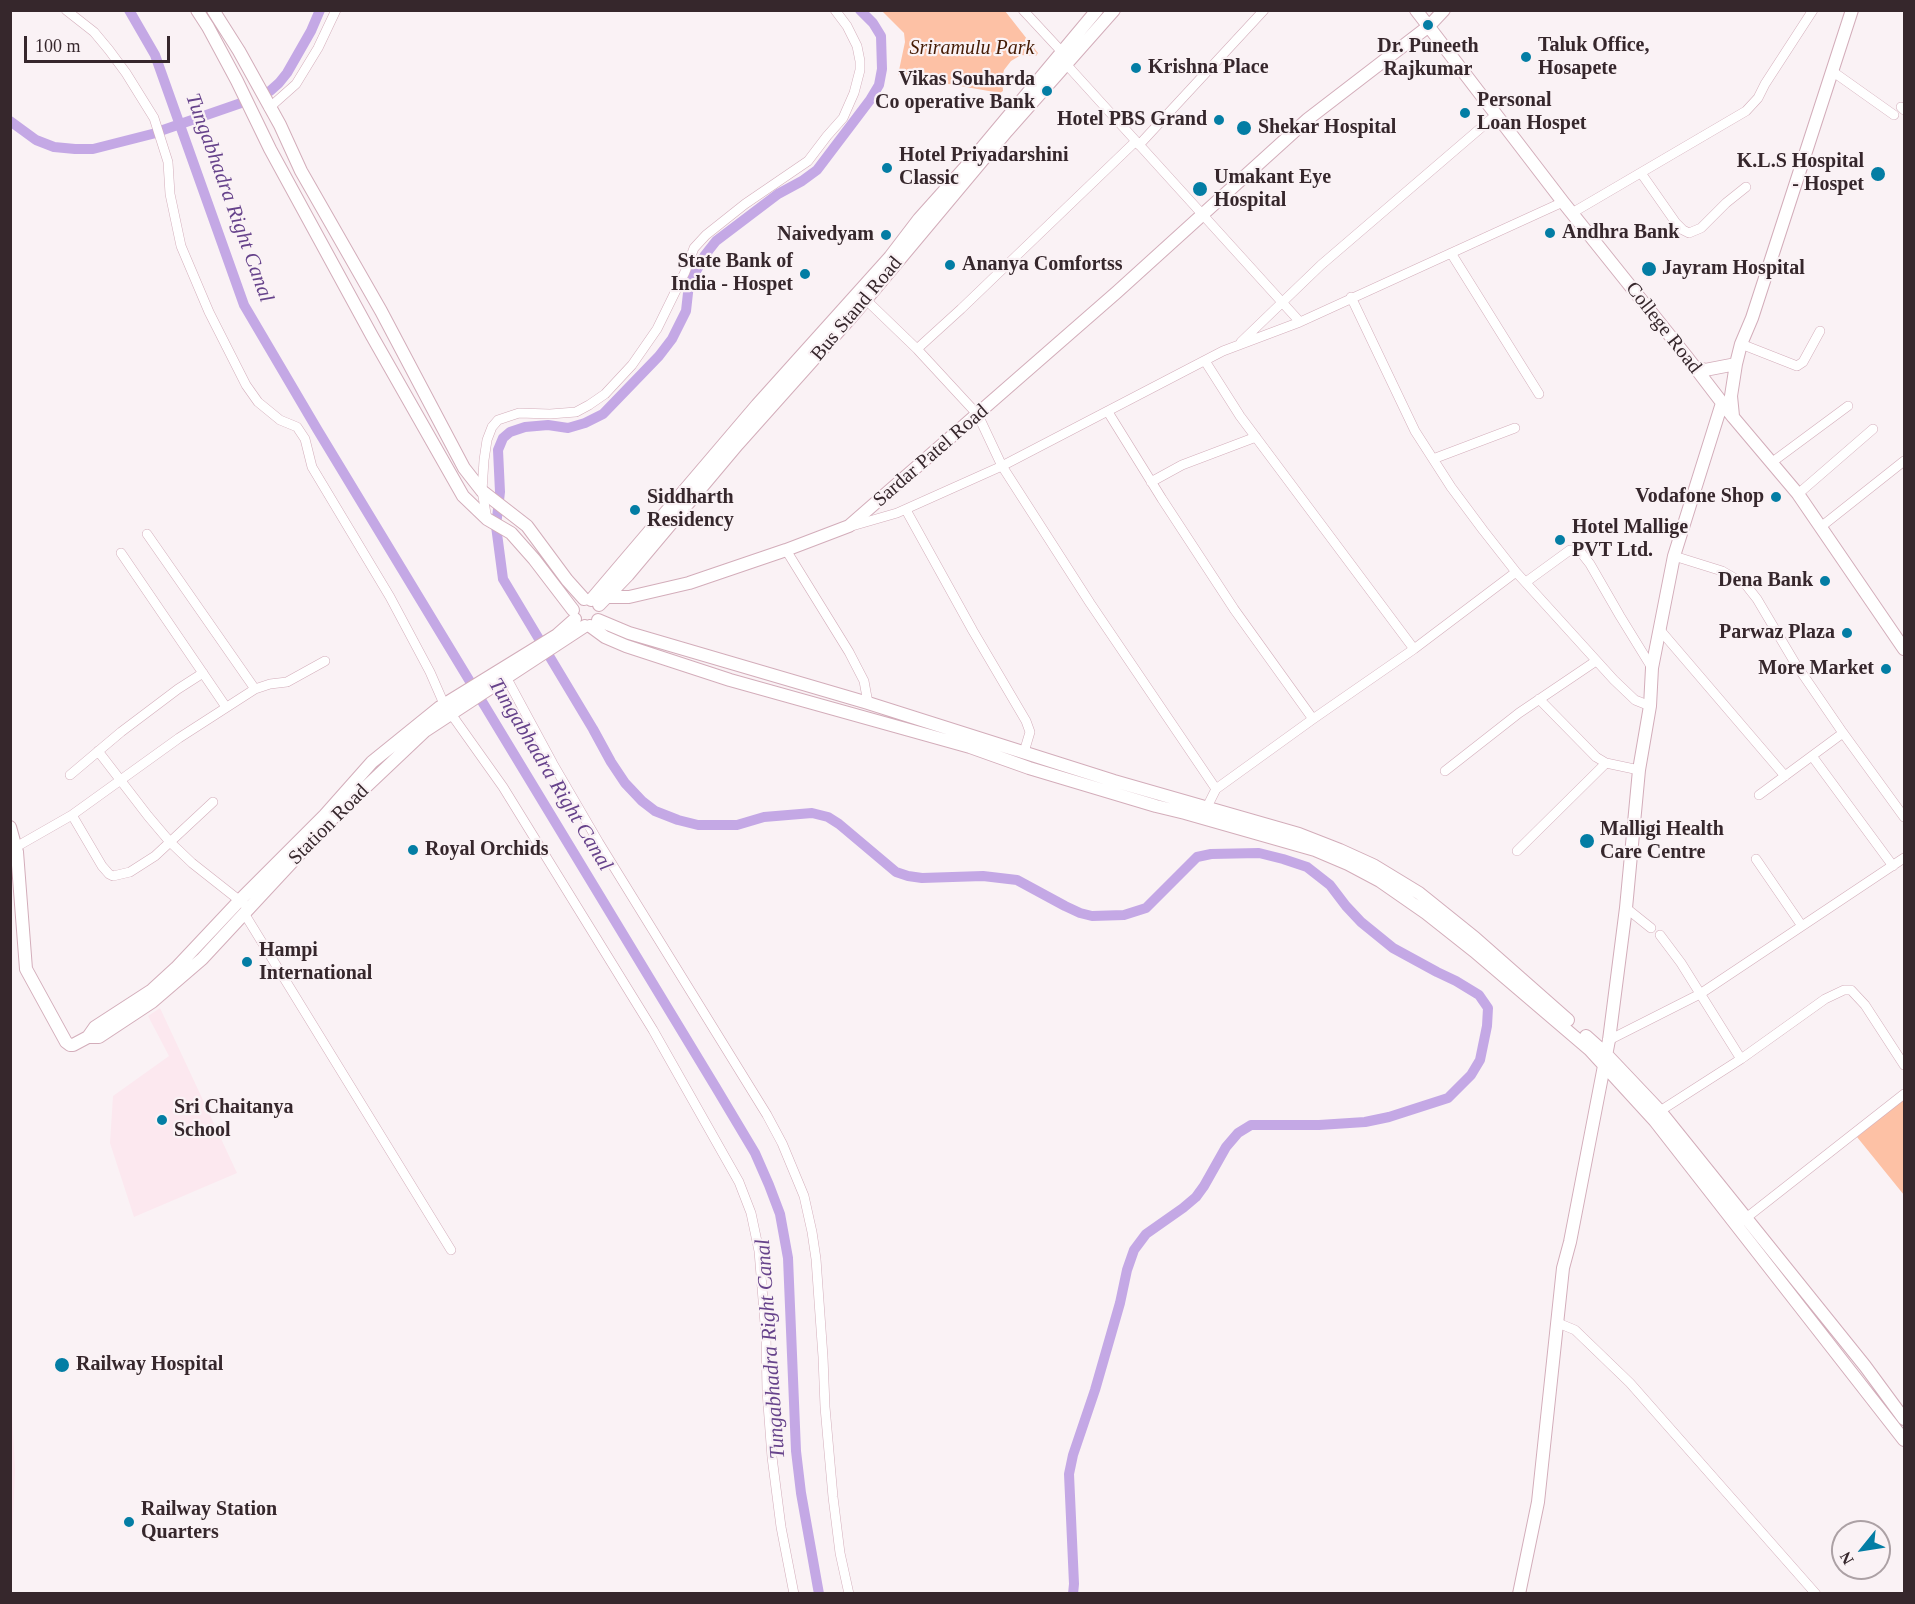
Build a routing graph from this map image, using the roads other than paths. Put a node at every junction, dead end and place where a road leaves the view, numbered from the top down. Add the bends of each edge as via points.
1 (66, 10) edge
2 (197, 10) edge
3 (213, 10) edge
4 (336, 10) edge
5 (835, 10) edge
6 (1023, 10) edge
7 (1097, 10) edge
8 (1114, 10) edge
9 (1264, 10) edge
10 (1416, 10) edge
11 (1444, 10) edge
12 (1813, 10) edge
13 (1852, 10) edge
14 (1428, 26) junction
15 (1064, 58) junction
16 (1832, 71) junction
17 (269, 108) junction
18 (1900, 111) edge
19 (1497, 114) junction
20 (1137, 143) junction
21 (1641, 173) junction
22 (1746, 187) dead end
23 (1563, 202) junction
24 (1572, 213) junction
25 (1202, 216) junction
26 (1451, 253) junction
27 (862, 296) junction
28 (1351, 297) junction
29 (1282, 303) junction
30 (1300, 322) junction
31 (1820, 331) dead end
32 (1741, 344) junction
33 (1237, 346) junction
34 (917, 349) junction
35 (1205, 361) junction
36 (1736, 364) junction
37 (1695, 367) junction
38 (1539, 394) dead end
39 (1722, 403) junction
40 (1848, 406) dead end
41 (1108, 412) junction
42 (978, 415) junction
43 (1733, 417) junction
44 (1515, 428) dead end
45 (1873, 429) dead end
46 (1256, 437) junction
47 (1433, 459) junction
48 (1905, 461) edge
49 (1771, 463) junction
50 (1002, 466) junction
51 (1151, 483) junction
52 (486, 494) junction
53 (1798, 494) junction
54 (906, 510) junction
55 (489, 520) junction
56 (849, 526) junction
57 (1822, 526) junction
58 (147, 534) dead end
59 (786, 550) junction
60 (121, 553) dead end
61 (1674, 556) junction
62 (1516, 572) junction
63 (1526, 582) junction
64 (595, 600) junction
65 (584, 620) junction
66 (1660, 630) junction
67 (1414, 649) junction
68 (1905, 649) edge
69 (325, 661) dead end
70 (1596, 661) junction
71 (1652, 668) junction
72 (203, 673) junction
73 (499, 678) junction
74 (255, 690) junction
75 (1539, 699) junction
76 (868, 703) junction
77 (1650, 706) junction
78 (226, 707) junction
79 (450, 707) junction
80 (1313, 719) junction
81 (1843, 733) junction
82 (99, 751) junction
83 (1024, 752) junction
84 (1812, 756) junction
85 (1606, 763) junction
86 (1639, 770) junction
87 (1445, 771) dead end
88 (70, 775) dead end
89 (1785, 776) junction
90 (120, 779) junction
91 (1216, 789) junction
92 (1759, 795) dead end
93 (213, 802) dead end
94 (1207, 807) junction
95 (72, 815) junction
96 (1905, 817) edge
97 (10, 827) edge
98 (170, 842) junction
99 (16, 847) junction
100 (1517, 851) dead end
101 (1905, 858) edge
102 (1756, 859) dead end
103 (1893, 866) junction
104 (244, 907) junction
105 (1626, 908) junction
106 (1802, 926) junction
107 (1652, 928) dead end
108 (1660, 935) dead end
109 (1700, 994) junction
110 (1609, 1040) junction
111 (1605, 1053) junction
112 (1741, 1059) junction
113 (1603, 1065) junction
114 (1905, 1065) edge
115 (1905, 1094) edge
116 (1660, 1111) junction
117 (1741, 1222) junction
118 (451, 1250) dead end
119 (1558, 1323) junction
120 (1905, 1419) edge
121 (1905, 1440) edge
122 (794, 1593) edge
123 (849, 1593) edge
124 (1519, 1593) edge
125 (1816, 1593) edge

1 - 79 street via 110,50 154,118 168,162 181,246 227,349 258,402 301,433 312,467
2 - 55 street via 412,406 464,496
3 - 17 street
4 - 17 street via 296,84
5 - 52 street via 857,46 860,61 854,93 843,118 808,161 745,204 694,248 657,329 632,365 604,394 576,412 519,413 498,420 487,440
6 - 15 street
7 - 15 street, Bus Stand Road
8 - 15 street, Bus Stand Road
9 - 20 street
10 - 14 street, College Road
11 - 14 street, Sardar Patel Road
12 - 21 street via 1746,111
13 - 16 street
14 - 19 street, College Road
14 - 25 street, Sardar Patel Road via 1308,119
15 - 20 street
15 - 27 street, Bus Stand Road
16 - 18 street
16 - 32 street
17 - 52 street via 464,468
19 - 23 street, College Road
19 - 29 street
20 - 25 street
20 - 34 street
21 - 22 street via 1676,223 1689,233 1701,228
21 - 24 street
23 - 24 street, College Road
23 - 26 street
24 - 37 street, College Road
25 - 29 street
25 - 42 street, Sardar Patel Road
26 - 28 street
26 - 38 street
27 - 34 street
27 - 64 street, Bus Stand Road via 757,405
28 - 30 street
28 - 47 street via 1415,431
29 - 30 street
29 - 33 street
30 - 33 street
31 - 32 street via 1797,366
32 - 36 street
33 - 35 street
34 - 42 street
35 - 41 street
35 - 46 street
36 - 37 street via 1705,370
36 - 43 street via 1731,396
37 - 39 street, College Road
39 - 43 street, College Road
39 - 61 street
40 - 49 street
41 - 50 street
41 - 51 street
42 - 50 street
42 - 56 street, Sardar Patel Road
43 - 49 street, College Road
44 - 47 street
45 - 53 street
46 - 51 street via 1182,465
46 - 67 street
47 - 62 street
48 - 57 street
49 - 53 street, College Road
50 - 54 street
50 - 91 street
51 - 80 street
52 - 55 street
52 - 64 street via 523,521 567,580
53 - 57 street, College Road
54 - 56 street
54 - 83 street via 1026,721 1030,732
55 - 65 street via 511,533
56 - 59 street, Sardar Patel Road
57 - 68 street, College Road
58 - 74 street
59 - 64 street, Sardar Patel Road via 689,583 629,597
59 - 76 street via 849,652 864,681
60 - 72 street
61 - 66 street
61 - 81 street via 1722,571 1746,585
62 - 63 street
62 - 67 street
63 - 70 street
63 - 71 street via 1570,550 1579,550
64 - 65 street via 600,612
64 - 65 street, Bus Stand Road via 577,603
65 - 73 street
65 - 76 street
65 - 113 street via 604,638 730,680 970,747 1087,786 1315,850 1348,864 1426,913 1560,1023
66 - 71 street
66 - 89 street
67 - 80 street
69 - 74 street via 287,682
70 - 75 street
70 - 77 street via 1635,700
71 - 77 street
72 - 78 street
72 - 82 street
73 - 79 street
73 - 123 street via 767,1115 801,1187 816,1259 832,1497
74 - 78 street
75 - 85 street
75 - 87 street
76 - 83 street
77 - 86 street
78 - 90 street
79 - 104 street, Station Road via 372,762
79 - 122 street via 652,1030 747,1198 759,1251 770,1436
80 - 91 street
81 - 84 street
81 - 96 street
82 - 88 street
82 - 90 street
83 - 94 street
84 - 89 street
84 - 103 street
85 - 86 street
85 - 100 street
86 - 105 street
89 - 92 street
90 - 95 street
90 - 98 street
91 - 94 street
93 - 98 street
94 - 111 street via 1309,838 1373,865 1410,887 1475,938
95 - 98 street via 102,866 113,876 136,869
95 - 99 street
97 - 99 street, Station Road
98 - 104 street
99 - 104 street, Station Road via 26,969 70,1045 88,1037 95,1027 152,990
101 - 103 street
102 - 106 street
103 - 106 street
104 - 118 street
105 - 107 street
105 - 110 street
106 - 109 street
108 - 109 street
109 - 110 street
109 - 112 street
110 - 111 street
111 - 113 street
111 - 116 street
112 - 114 street via 1834,993 1851,990
112 - 116 street
113 - 117 street
113 - 119 street via 1563,1268
115 - 117 street
116 - 117 street
117 - 120 street via 1865,1366
117 - 121 street
119 - 124 street via 1538,1502
119 - 125 street via 1575,1330 1630,1383

